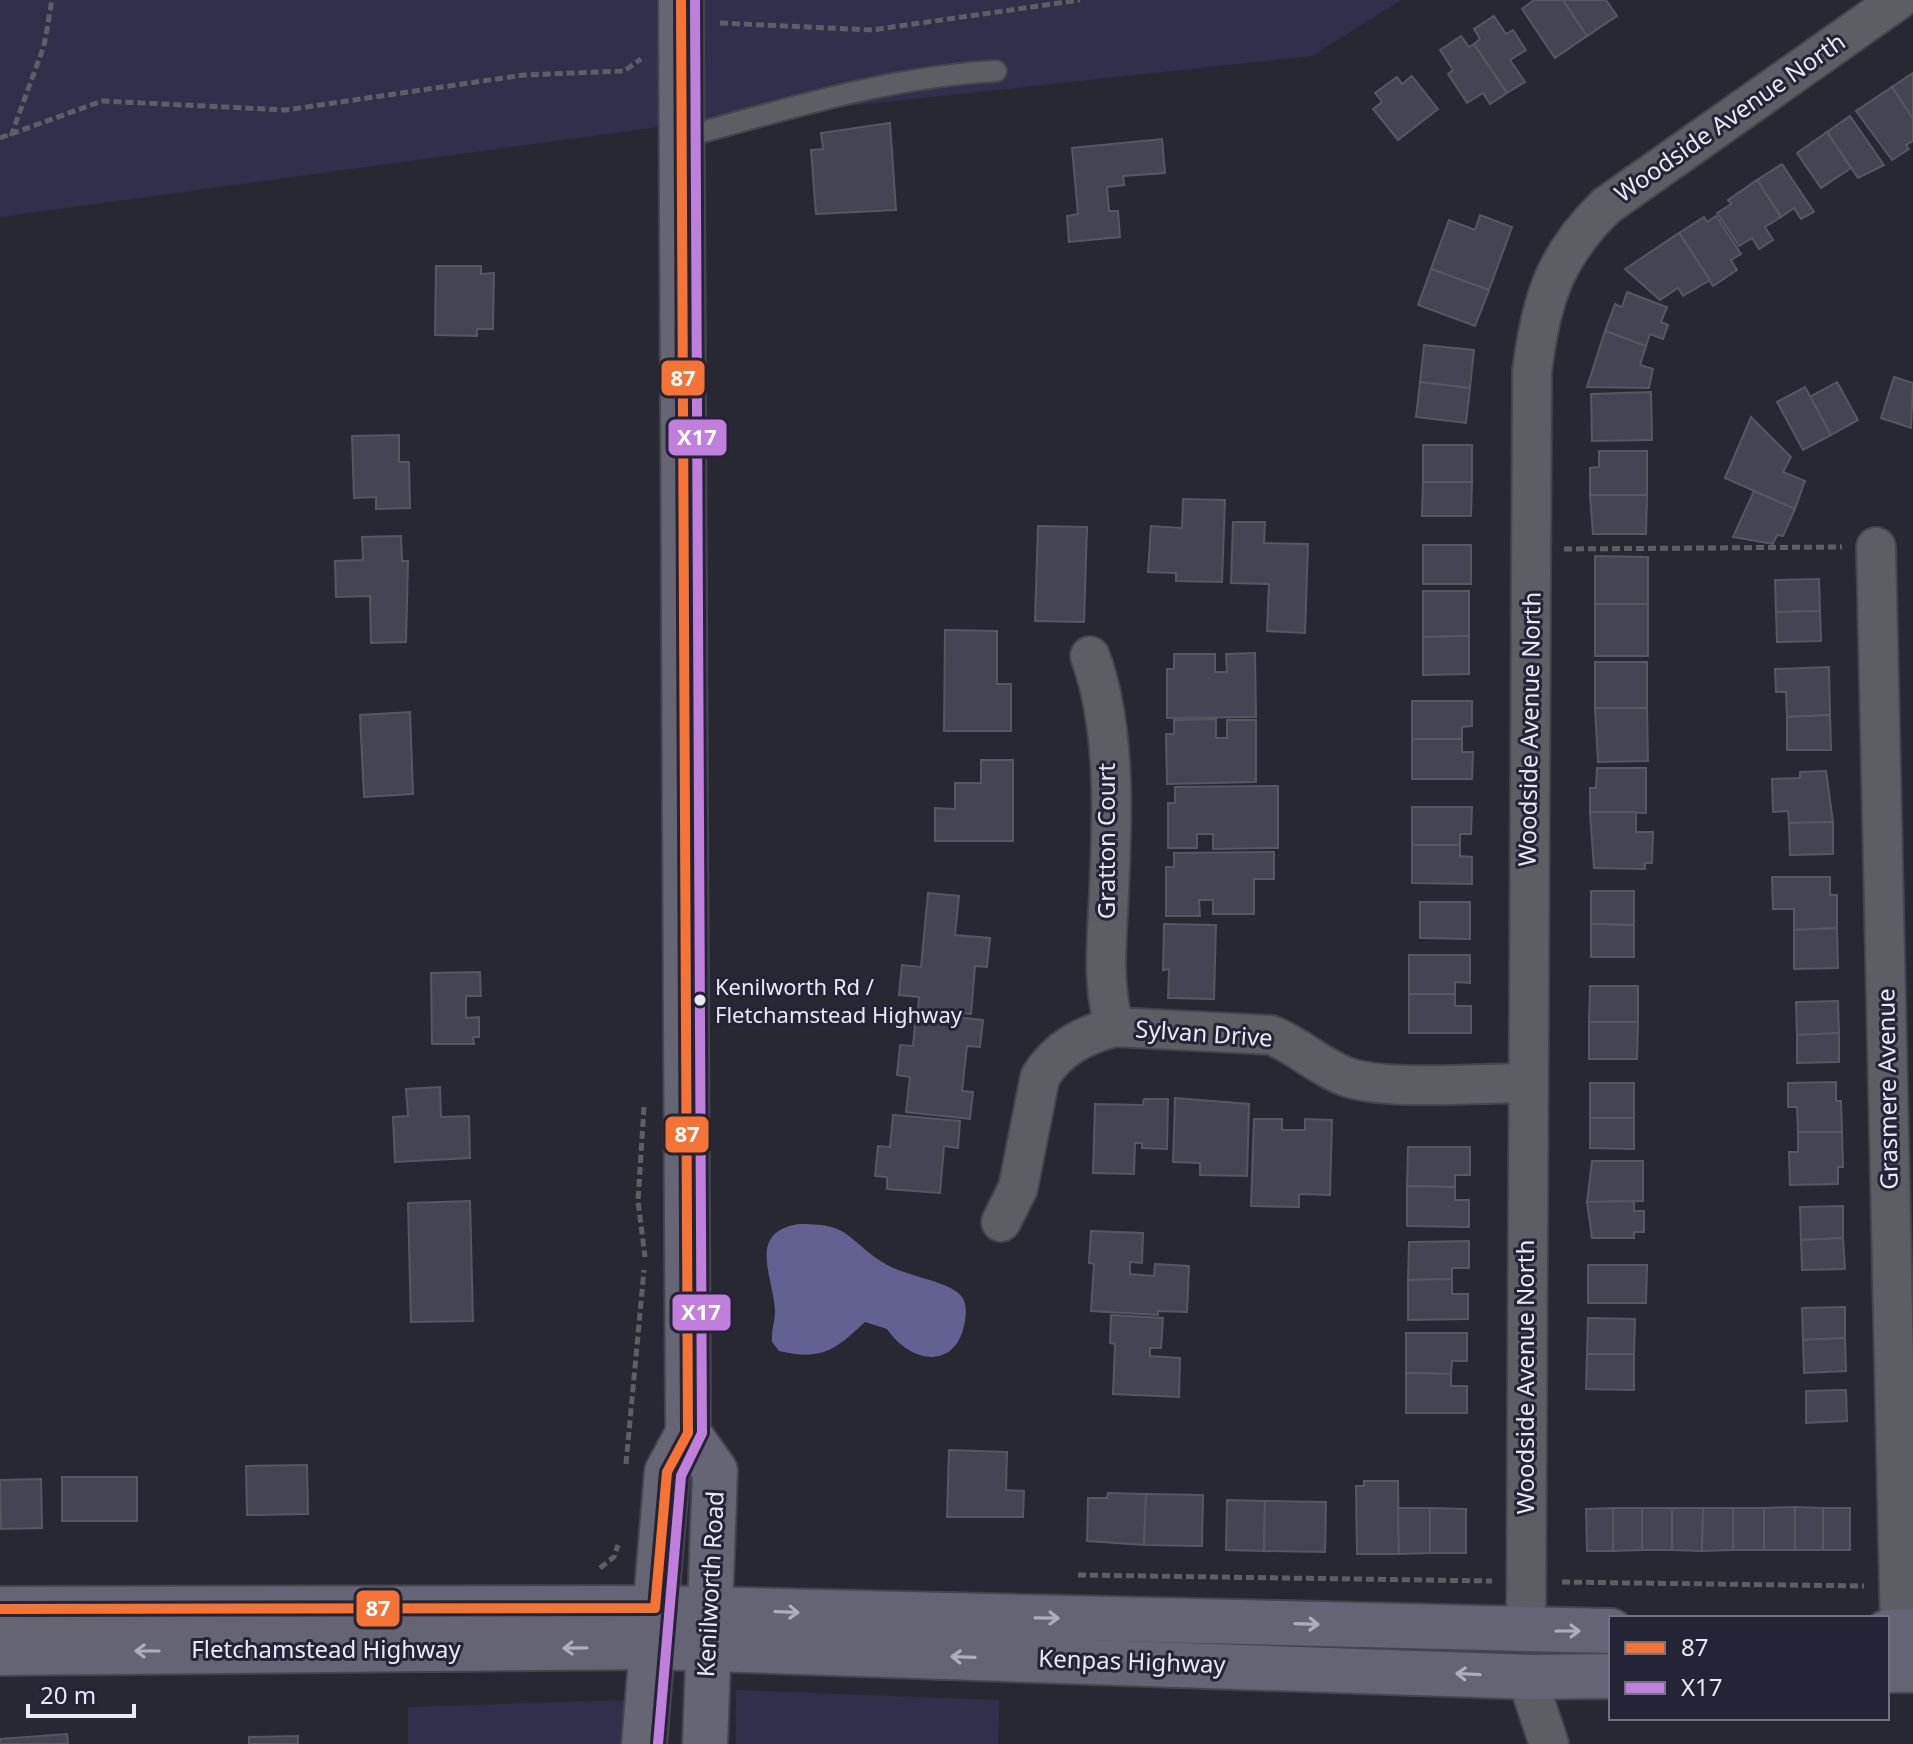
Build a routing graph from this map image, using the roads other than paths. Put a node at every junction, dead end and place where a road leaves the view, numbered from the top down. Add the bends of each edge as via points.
1 (1898, 0) edge
2 (681, 14) edge
3 (996, 71) dead end
4 (680, 138) junction
5 (1876, 547) road end
6 (1090, 656) dead end
7 (1114, 1027) junction
8 (1526, 1083) junction
9 (1001, 1222) dead end
10 (688, 1433) junction
11 (0, 1609) edge
12 (654, 1628) junction
13 (708, 1629) junction
14 (1526, 1631) junction
15 (1609, 1631) edge
16 (1900, 1647) edge
17 (0, 1653) edge
18 (1609, 1676) edge
19 (1532, 1677) junction
20 (644, 1744) edge
21 (705, 1744) edge
22 (1549, 1744) edge

1 - 8 street, Woodside Avenue North via 1628,187 1570,246 1546,293 1532,371
2 - 4 main road, Kenilworth Road
3 - 4 lane via 797,104
4 - 10 main road, Kenilworth Road
5 - 16 street, Grasmere Avenue
6 - 7 street, Gratton Court via 1105,706 1110,831 1103,966
7 - 8 street, Sylvan Drive via 1271,1035 1328,1069 1361,1081
7 - 9 street, Sylvan Drive via 1066,1047 1040,1077 1018,1188
8 - 14 street, Woodside Avenue North
10 - 12 main road, Kenilworth Road via 667,1472
10 - 13 main road, Kenilworth Road via 715,1471
11 - 12 highway, Fletchamstead Highway
12 - 13 highway, Kenpas Highway
12 -> 17 highway, Fletchamstead Highway
12 - 20 main road, Kenilworth Road
13 -> 14 highway, Kenpas Highway
19 -> 13 highway, Kenpas Highway
13 - 21 main road, Kenilworth Road
14 -> 15 highway, Kenpas Highway
18 - 19 highway, Kenpas Highway
19 - 22 street

